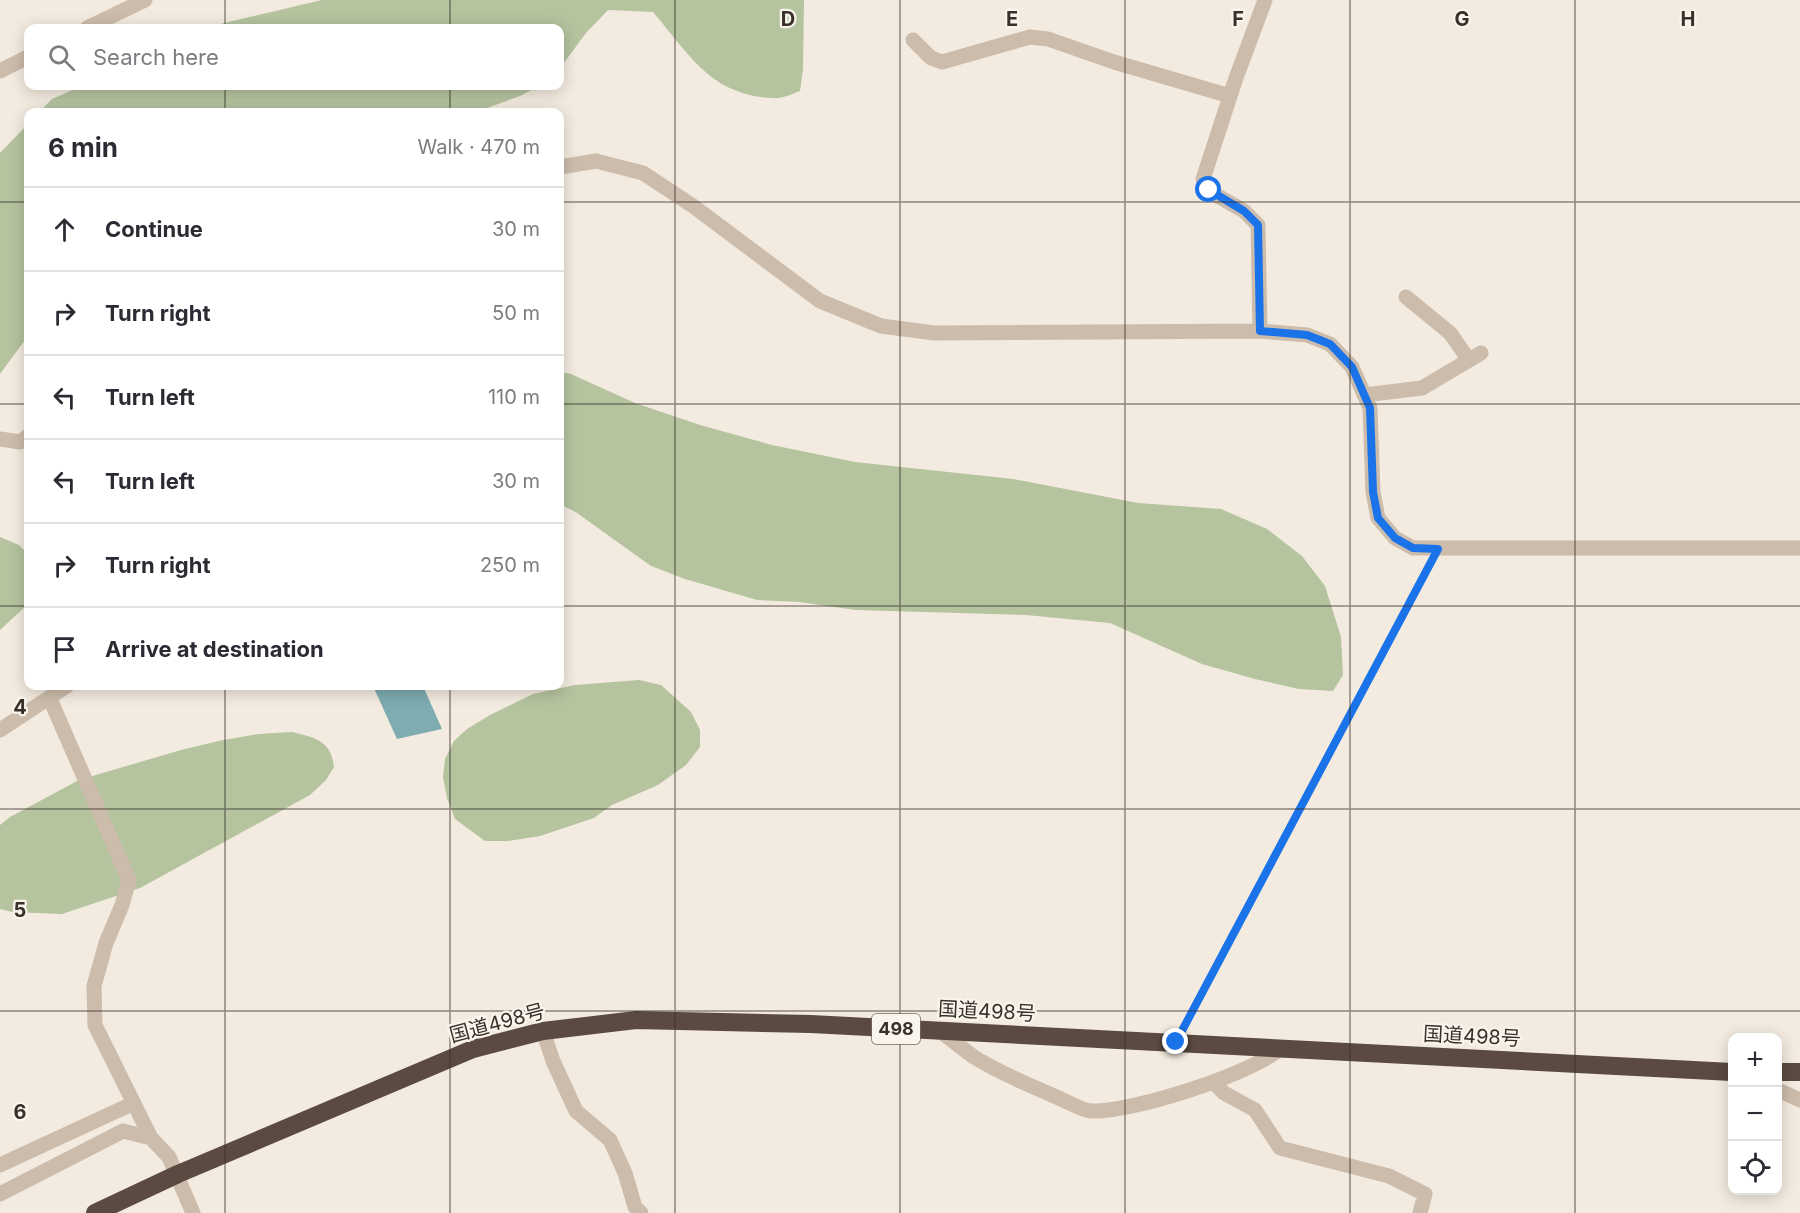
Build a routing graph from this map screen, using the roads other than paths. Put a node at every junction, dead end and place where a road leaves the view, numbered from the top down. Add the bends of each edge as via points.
1 (145, 0) edge
2 (1264, 0) edge
3 (95, 24) edge
4 (913, 40) dead end
5 (24, 59) edge
6 (0, 71) edge
7 (1230, 96) junction
8 (564, 166) edge
9 (1406, 297) dead end
10 (1260, 331) junction
11 (1364, 394) junction
12 (0, 439) edge
13 (24, 439) edge
14 (1800, 548) edge
15 (62, 690) edge
16 (50, 699) junction
17 (0, 730) edge
18 (543, 1031) junction
19 (941, 1032) junction
20 (1281, 1048) junction
21 (1728, 1072) edge
22 (1782, 1072) edge
23 (1800, 1072) edge
24 (1213, 1082) junction
25 (1782, 1092) edge
26 (1800, 1100) edge
27 (134, 1103) junction
28 (151, 1138) junction
29 (0, 1165) edge
30 (178, 1174) junction
31 (0, 1194) edge
32 (95, 1213) edge
33 (193, 1213) edge
34 (641, 1213) edge
35 (1420, 1213) edge

1 - 3 street
2 - 7 street
4 - 7 street via 931,58 942,62 1029,37 1048,39
5 - 6 street
7 - 10 street via 1203,179 1209,190 1244,211 1258,225
8 - 10 street via 596,161 643,173 820,301 881,326 934,333
9 - 11 street via 1475,357 1422,388
10 - 11 street via 1307,335 1330,344 1352,367
11 - 14 street via 1370,408 1373,492 1378,518 1395,538 1413,548
12 - 13 street
15 - 16 street
16 - 17 street
16 - 27 street via 129,880 94,986 95,1025
18 - 19 highway, 国道498号 / 498 via 636,1020
18 - 30 highway, 国道498号 / 498 via 472,1049
18 - 34 street via 576,1112 610,1140
19 - 20 highway, 国道498号 / 498
19 - 24 street via 975,1057 1089,1111 1130,1107
20 - 21 highway, 国道498号 / 498
20 - 24 street via 1258,1064
22 - 23 highway
24 - 35 street via 1224,1093 1255,1110 1280,1148 1389,1176 1425,1194
25 - 26 street
27 - 28 street
27 - 29 street
28 - 30 street
28 - 31 street via 123,1131
30 - 32 highway, 国道498号 / 498
30 - 33 street

